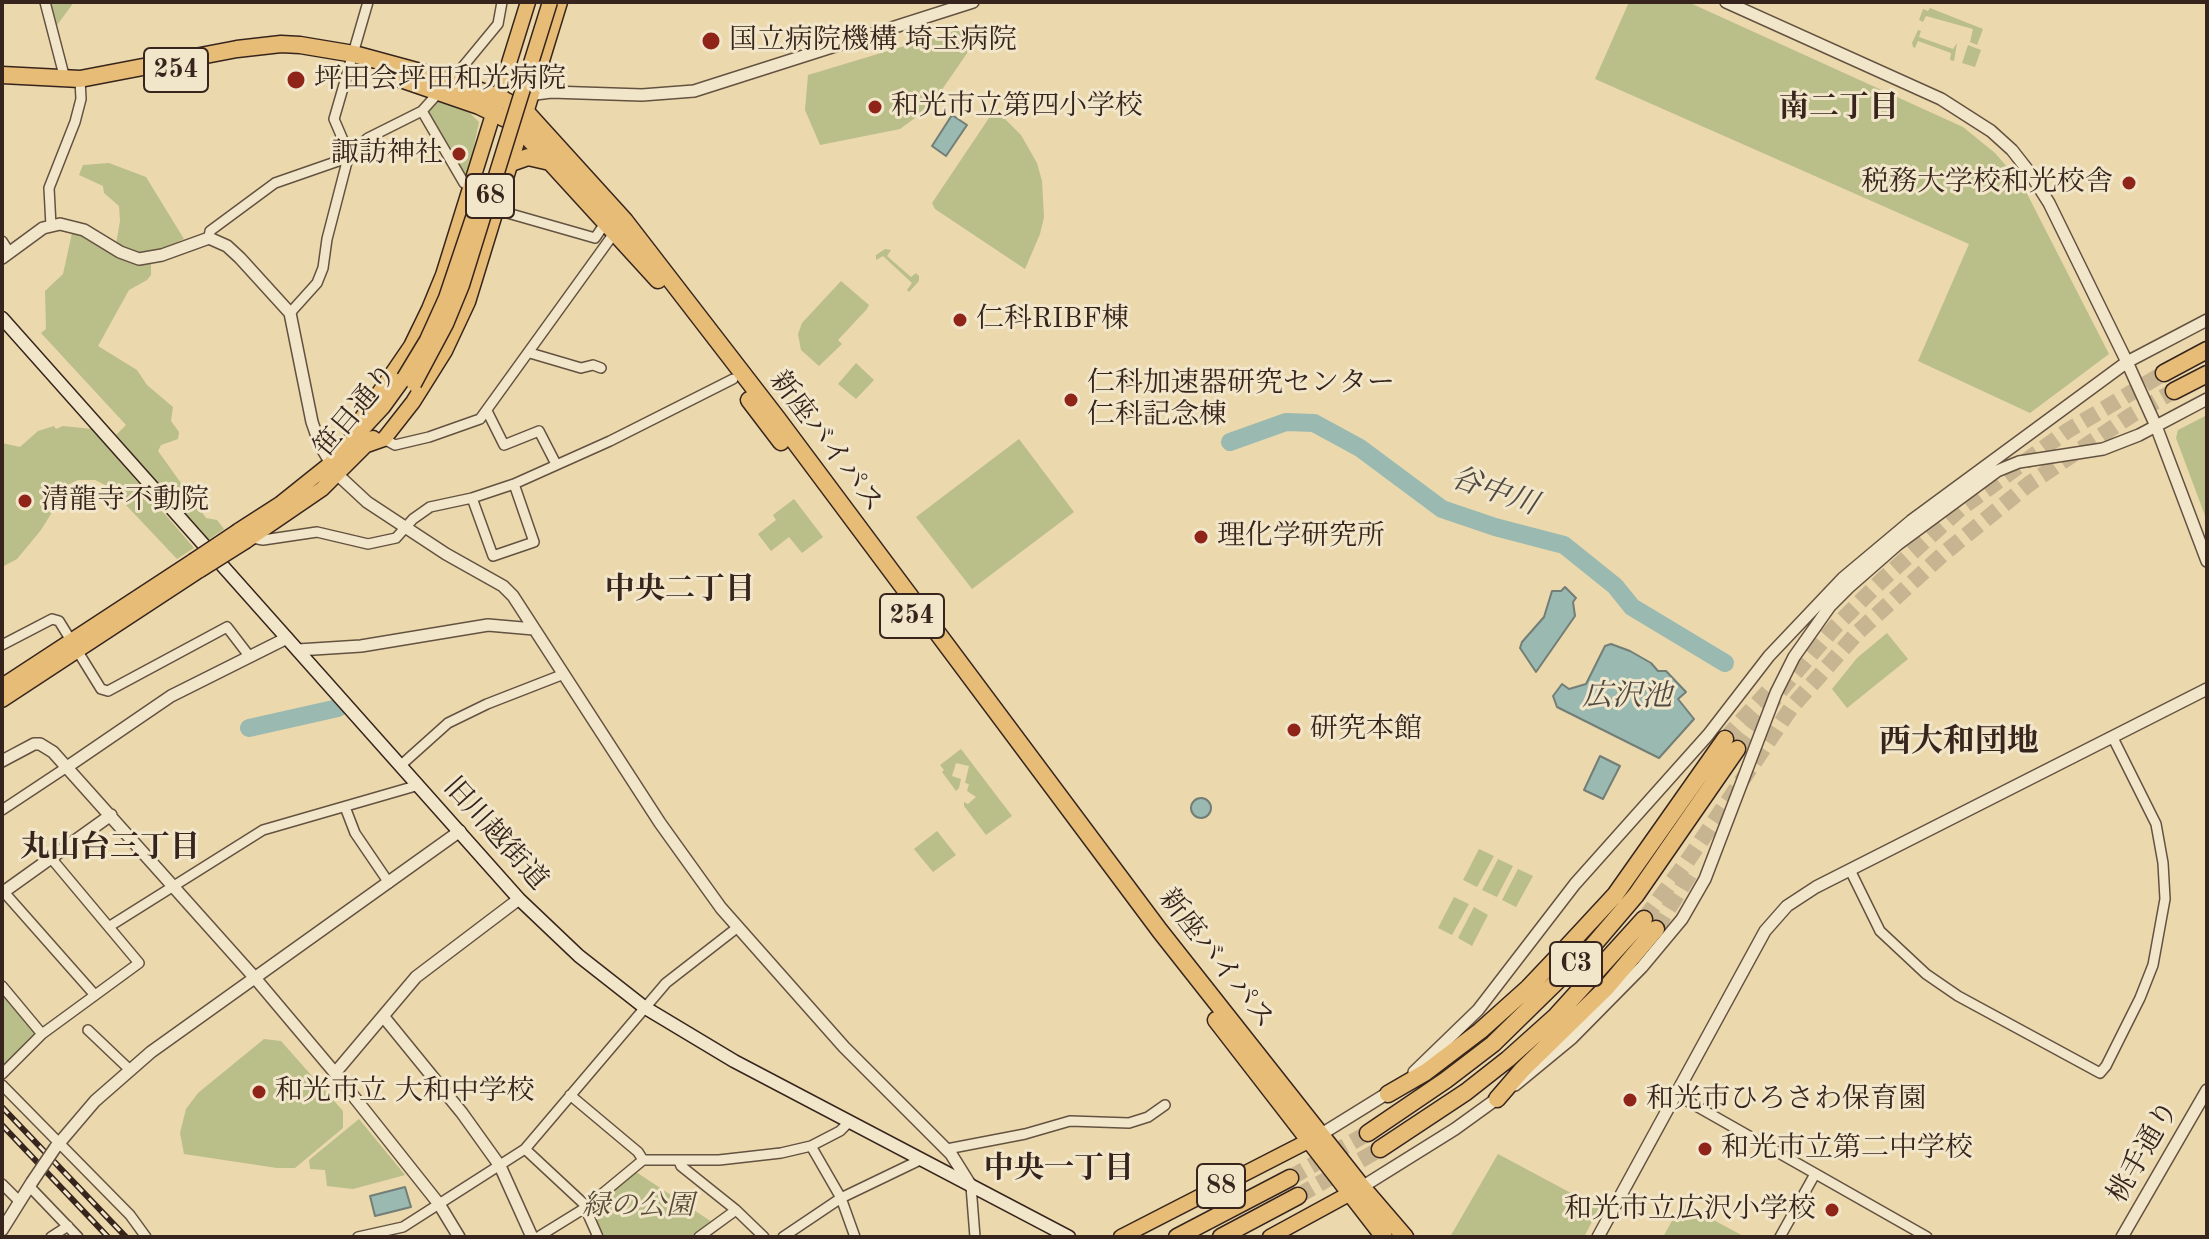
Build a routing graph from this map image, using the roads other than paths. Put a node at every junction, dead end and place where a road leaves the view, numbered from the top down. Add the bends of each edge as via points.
1 (45, 2) edge
2 (368, 2) edge
3 (502, 2) edge
4 (528, 2) edge
5 (540, 2) edge
6 (550, 2) edge
7 (560, 2) edge
8 (973, 2) edge
9 (1726, 2) edge
10 (514, 50) junction
11 (543, 58) junction
12 (352, 59) junction
13 (2, 75) edge
14 (75, 82) junction
15 (2, 84) edge
16 (445, 86) junction
17 (533, 93) junction
18 (502, 104) junction
19 (422, 111) junction
20 (524, 121) junction
21 (349, 154) junction
22 (551, 162) junction
23 (511, 163) junction
24 (471, 186) junction
25 (497, 210) junction
26 (51, 226) junction
27 (611, 227) junction
28 (209, 238) junction
29 (2, 241) edge
30 (6, 255) edge
31 (290, 313) junction
32 (2, 318) edge
33 (2207, 320) edge
34 (2207, 350) edge
35 (530, 353) junction
36 (2127, 362) junction
37 (601, 368) dead end
38 (2164, 373) tunnel mouth
39 (2207, 374) edge
40 (733, 379) junction
41 (409, 381) junction
42 (2174, 391) tunnel mouth
43 (2207, 399) edge
44 (487, 411) junction
45 (2156, 426) junction
46 (384, 439) junction
47 (349, 445) junction
48 (367, 445) junction
49 (556, 464) junction
50 (334, 470) junction
51 (514, 484) junction
52 (472, 498) junction
53 (407, 528) junction
54 (246, 537) junction
55 (2207, 561) edge
56 (534, 629) junction
57 (287, 638) junction
58 (2, 645) edge
59 (76, 645) junction
60 (298, 650) junction
61 (250, 657) junction
62 (564, 674) junction
63 (2, 686) edge
64 (2207, 689) edge
65 (2, 700) edge
66 (2113, 738) junction
67 (2, 761) edge
68 (400, 766) junction
69 (67, 767) junction
70 (419, 785) junction
71 (345, 807) junction
72 (2, 810) edge
73 (111, 815) junction
74 (460, 831) junction
75 (51, 858) junction
76 (1850, 870) junction
77 (389, 883) junction
78 (174, 886) junction
79 (2, 892) edge
80 (519, 899) junction
81 (110, 926) junction
82 (738, 927) junction
83 (255, 978) junction
84 (2, 986) edge
85 (94, 994) junction
86 (644, 1007) junction
87 (383, 1016) junction
88 (88, 1030) dead end
89 (42, 1034) junction
90 (129, 1069) junction
91 (335, 1073) junction
92 (2, 1074) edge
93 (2, 1085) edge
94 (2207, 1090) edge
95 (1388, 1094) junction
96 (1675, 1094) junction
97 (570, 1095) junction
98 (1497, 1099) junction
99 (1165, 1105) dead end
100 (849, 1122) junction
101 (1368, 1133) tunnel mouth
102 (1314, 1138) junction
103 (57, 1146) junction
104 (811, 1146) junction
105 (525, 1149) junction
106 (947, 1149) junction
107 (1380, 1149) tunnel mouth
108 (643, 1160) junction
109 (920, 1160) junction
110 (679, 1161) junction
111 (500, 1166) junction
112 (1815, 1174) junction
113 (1290, 1178) tunnel mouth
114 (2, 1184) edge
115 (30, 1184) junction
116 (971, 1186) junction
117 (1355, 1191) junction
118 (1298, 1196) tunnel mouth
119 (841, 1198) junction
120 (19, 1201) junction
121 (439, 1204) junction
122 (585, 1208) junction
123 (736, 1210) junction
124 (68, 1226) junction
125 (2, 1230) edge
126 (377, 1235) edge
127 (51, 1237) edge
128 (78, 1237) edge
129 (146, 1237) edge
130 (358, 1237) edge
131 (459, 1237) edge
132 (532, 1237) edge
133 (538, 1237) edge
134 (598, 1237) edge
135 (699, 1237) edge
136 (764, 1237) edge
137 (783, 1237) edge
138 (855, 1237) edge
139 (975, 1237) edge
140 (1069, 1237) edge
141 (1121, 1237) edge
142 (1177, 1237) edge
143 (1221, 1237) edge
144 (1270, 1237) edge
145 (1384, 1237) edge
146 (1405, 1237) edge
147 (1598, 1237) edge
148 (1780, 1237) edge
149 (1927, 1237) edge
150 (2122, 1237) edge

1 - 14 street
2 - 12 street
3 - 16 street via 498,24
4 - 10 main road
5 - 41 main road, 笹目通り / 68, bridge via 446,298
6 - 41 main road, 笹目通り / 68, bridge via 462,285 435,347
7 - 11 main road
8 - 17 street via 694,91
9 - 36 street via 1941,99 1991,131 2030,173 2049,203
10 - 11 main road via 526,64
10 - 18 main road
11 - 17 main road
12 - 14 highway, 新座バイパス / 254 via 260,55
12 - 16 highway, 新座バイパス / 254
12 - 21 street via 334,119
13 - 14 highway, 新座バイパス / 254
14 - 15 highway, 新座バイパス / 254
14 - 26 street via 75,122 49,188
16 - 18 highway, 新座バイパス / 254
16 - 19 street
17 - 18 street
17 - 20 main road
18 - 20 highway, 新座バイパス / 254
18 - 24 main road
19 - 21 street via 368,138
19 - 24 street via 464,183
20 - 22 highway, 新座バイパス / 254
20 - 23 main road
20 - 102 highway, 新座バイパス / 254 via 625,221 680,291
21 - 28 street via 275,183 210,231
21 - 31 street via 323,268 317,283
22 - 23 highway via 528,157
22 - 27 highway, 新座バイパス / 254
23 - 25 main road
24 - 47 main road via 429,309
25 - 27 street via 595,238
25 - 46 main road via 468,302 445,351
26 - 28 street via 84,230 139,259
26 - 30 street
27 - 35 street
27 - 40 highway, 新座バイパス / 254
28 - 31 street via 234,252
29 - 30 street
31 - 50 street via 312,422
32 - 57 main road, 旧川越街道
33 - 36 street
34 - 38 highway
35 - 37 street via 581,368
35 - 44 street
36 - 45 street
36 - 95 street via 1911,521 1811,609 1575,884 1478,1010
39 - 42 highway
40 - 49 street
40 - 102 highway, 新座バイパス / 254
41 - 47 main road, 笹目通り / 68
41 - 48 main road, 笹目通り / 68
43 - 45 street
44 - 46 street via 472,423 429,437 395,445
44 - 49 street via 504,445 539,431
45 - 55 street
45 - 98 street via 2103,449 2009,465 1985,478 1898,544 1830,606 1776,693 1705,879 1682,919 1572,1038
46 - 48 main road
47 - 50 main road, 笹目通り / 68
48 - 50 main road, 笹目通り / 68
49 - 51 street
50 - 53 street via 367,502
50 - 54 main road, 笹目通り / 68 via 280,504
51 - 52 street
51 - 52 street via 534,542 493,556
52 - 53 street via 430,507
53 - 54 street via 396,538 368,544 317,532 263,540
53 - 56 street via 503,586
54 - 59 main road, 笹目通り / 68, bridge
56 - 60 street via 488,625 383,643
56 - 62 street
57 - 60 main road, 旧川越街道
57 - 61 street
58 - 59 street via 52,619
59 - 61 street via 101,689 108,691 227,627
59 - 63 main road, 笹目通り / 68
59 - 65 main road, 笹目通り / 68
60 - 68 main road, 旧川越街道
61 - 69 street via 171,696
62 - 68 street via 448,723
62 - 82 street via 660,823
64 - 66 street
66 - 76 street
66 - 76 street via 2156,824 2165,899 2153,965 2100,1073 1926,974 1880,931
67 - 69 street via 27,745 40,744
68 - 70 main road, 旧川越街道
69 - 72 street
69 - 73 street
70 - 71 street
70 - 74 main road, 旧川越街道
71 - 77 street via 355,833
71 - 78 street via 263,830
73 - 75 street
73 - 78 street
74 - 77 street
74 - 80 main road, 旧川越街道
75 - 79 street
75 - 81 street
76 - 96 street via 1797,899 1770,923
77 - 83 street
78 - 81 street
78 - 83 street
79 - 85 street
80 - 86 main road, 旧川越街道
80 - 87 street via 416,977
81 - 85 street via 139,963
82 - 86 street via 679,971
82 - 106 street via 844,1047
83 - 90 street
83 - 91 street
84 - 89 street
85 - 89 street
86 - 97 street
86 - 100 main road, 旧川越街道
87 - 91 street
87 - 111 street
88 - 90 street
89 - 92 street
90 - 103 street
91 - 121 street
93 - 103 street
94 - 150 street, 桃手通り
95 - 101 highway, C3 via 1426,1072 1528,988 1615,895 1731,744 1636,895 1590,949 1493,1044
95 - 102 street
96 - 112 street
96 - 147 street
97 - 105 street
97 - 108 street
98 - 107 highway, C3 via 1606,988 1650,924 1508,1059
98 - 117 street
99 - 106 street via 1129,1123 1070,1121
100 - 104 street
100 - 109 main road, 旧川越街道
102 - 117 highway, 新座バイパス / 254
102 - 141 main road, 88
103 - 115 street, bridge
103 - 129 street
104 - 110 street
104 - 119 street
105 - 111 street
105 - 122 street
106 - 116 street
108 - 110 street
108 - 122 street
109 - 116 main road, 旧川越街道
109 - 119 street
110 - 123 street
111 - 121 street
111 - 132 street
112 - 148 street
112 - 149 street
113 - 142 highway
114 - 120 street
115 - 120 street
115 - 124 street
116 - 139 street
116 - 140 main road, 旧川越街道
117 - 144 main road, 88
117 - 145 highway, 新座バイパス / 254
117 - 146 highway, 新座バイパス / 254
118 - 143 highway
119 - 137 street
119 - 138 street
120 - 125 street
121 - 126 street via 403,1227
121 - 131 street
122 - 133 street
122 - 134 street
123 - 135 street
123 - 136 street
124 - 127 street
124 - 128 street
126 - 130 street

